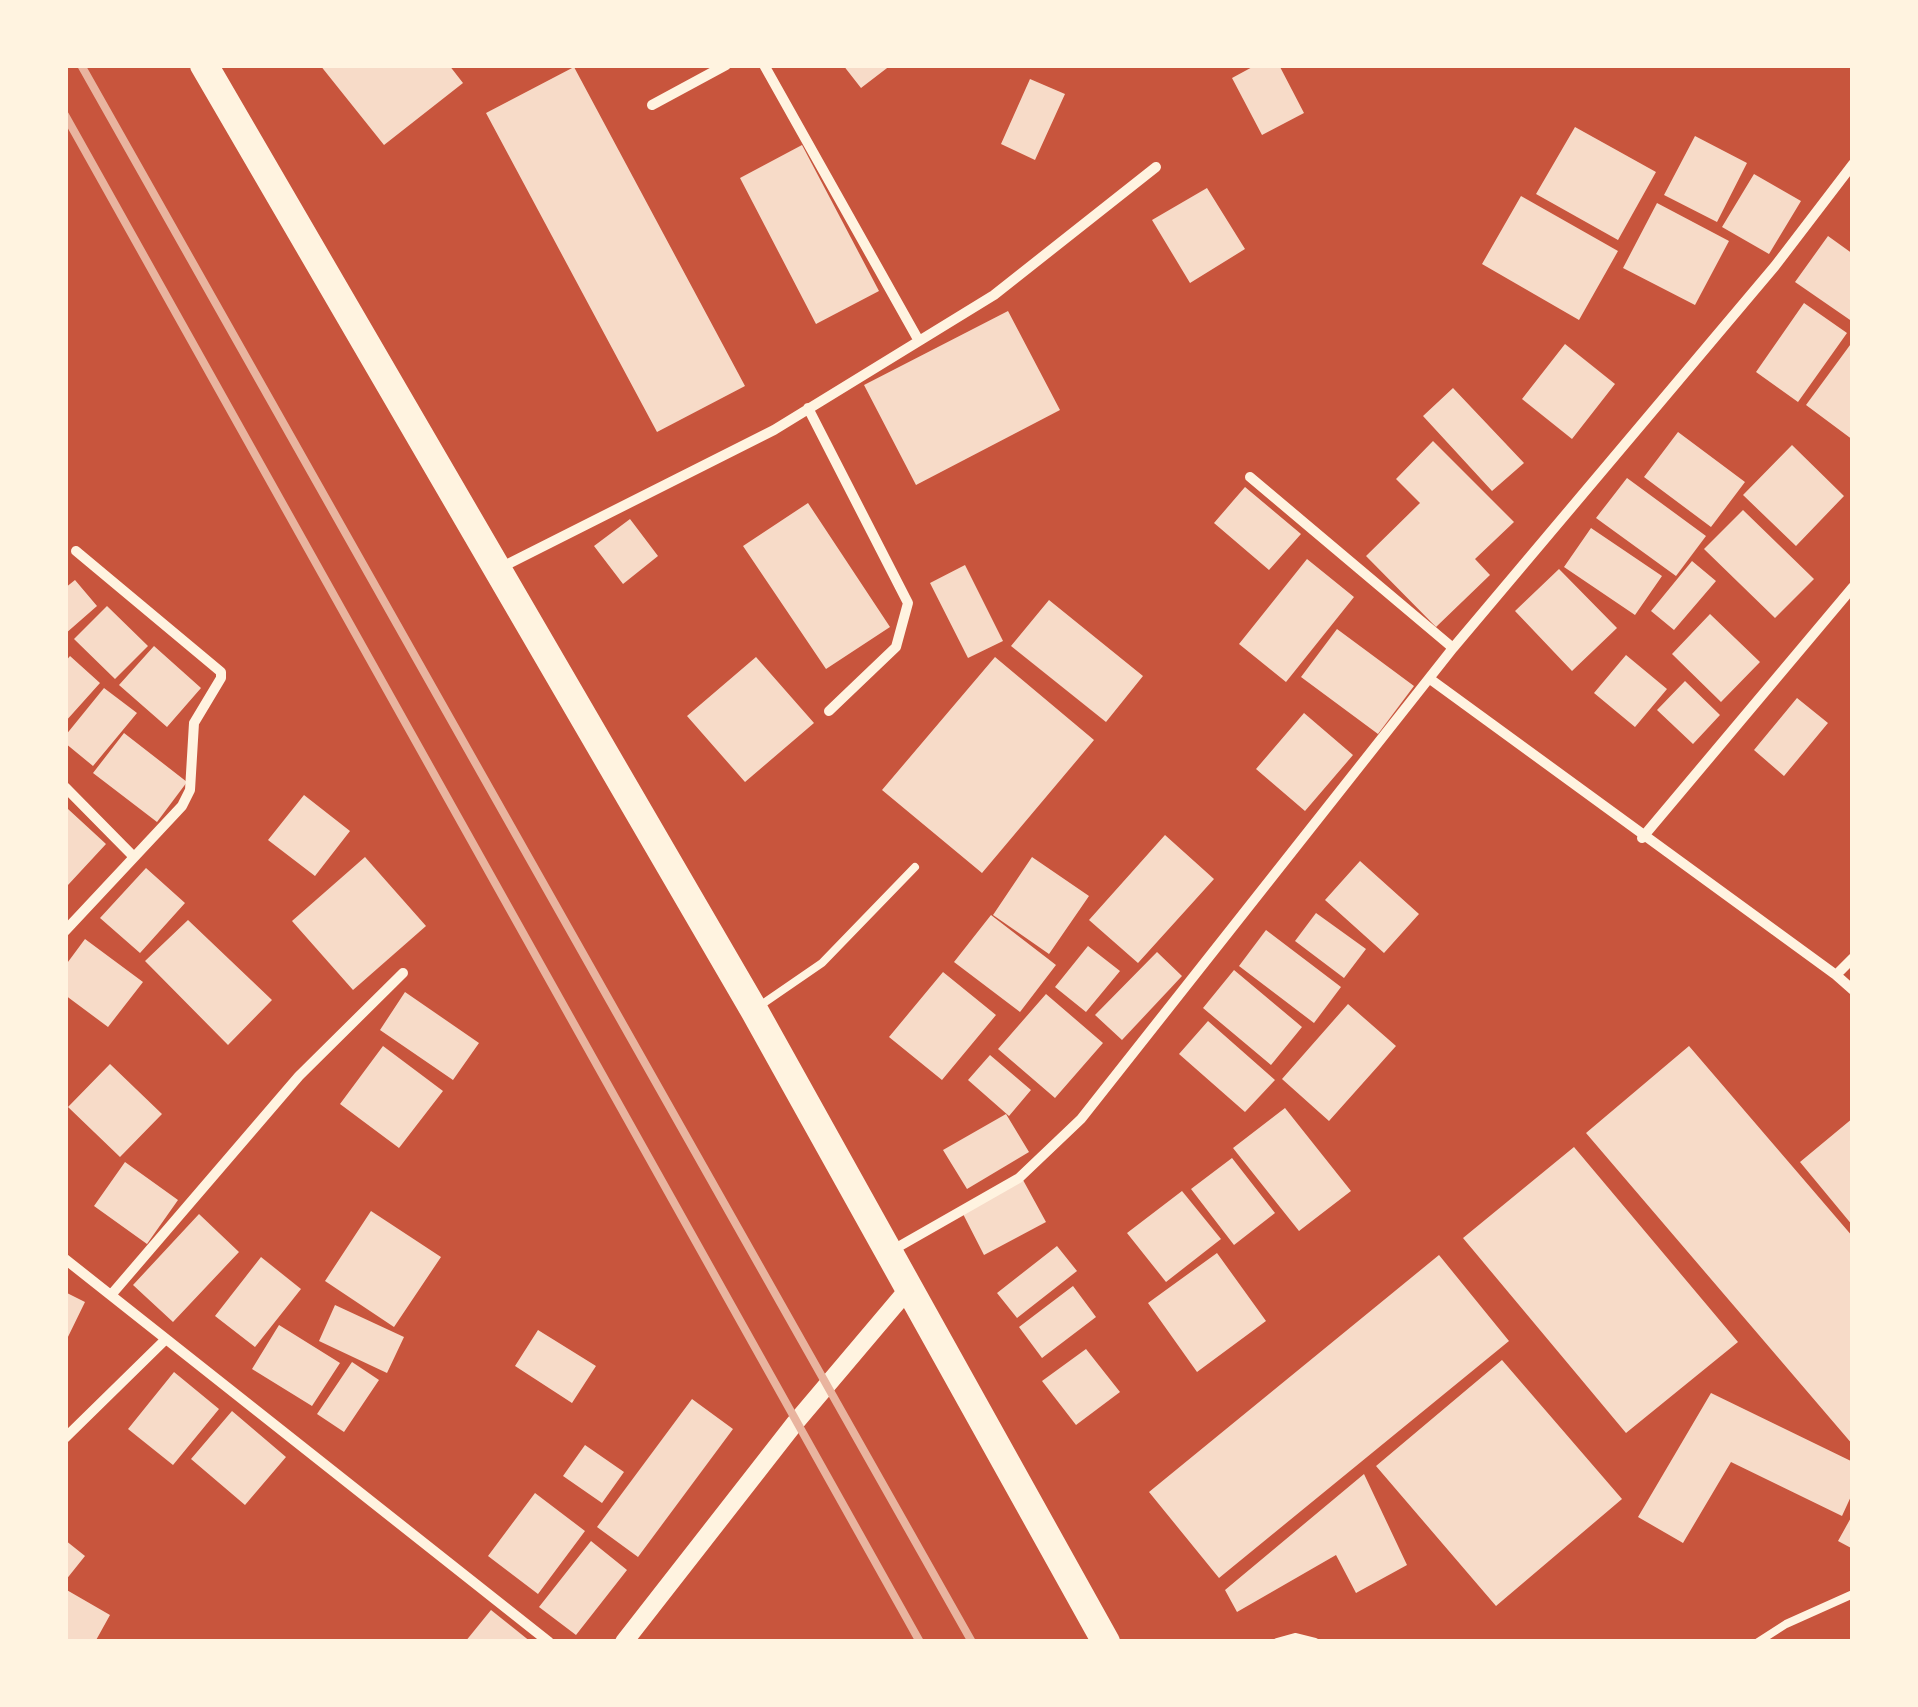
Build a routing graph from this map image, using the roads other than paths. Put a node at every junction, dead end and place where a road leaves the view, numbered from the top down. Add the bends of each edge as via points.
1 (204, 65) edge
2 (726, 65) edge
3 (764, 65) edge
4 (652, 105) dead end
5 (1853, 164) edge
6 (1156, 167) dead end
7 (919, 341) junction
8 (808, 408) junction
9 (1250, 478) dead end
10 (76, 551) dead end
11 (497, 569) junction
12 (1853, 587) edge
13 (1453, 648) junction
14 (1430, 679) junction
15 (829, 711) dead end
16 (65, 787) edge
17 (1642, 838) junction
18 (134, 857) junction
19 (914, 867) dead end
20 (65, 931) edge
21 (1853, 958) edge
22 (403, 973) dead end
23 (1836, 975) junction
24 (1853, 990) edge
25 (754, 1010) junction
26 (890, 1252) junction
27 (65, 1258) edge
28 (910, 1287) junction
29 (111, 1295) junction
30 (166, 1339) junction
31 (65, 1438) edge
32 (1853, 1594) edge
33 (549, 1642) edge
34 (624, 1642) edge
35 (1106, 1642) edge
36 (1277, 1642) edge
37 (1315, 1642) edge
38 (1758, 1642) edge

1 - 11 highway
2 - 4 street
3 - 7 street
5 - 13 street
6 - 7 street via 994,295
7 - 8 street
8 - 11 street
8 - 15 street via 908,603 896,647
9 - 13 street
10 - 18 street via 221,672 194,723 190,790
11 - 25 highway
12 - 17 street
13 - 14 street
14 - 17 street
14 - 26 street via 1054,1148 1019,1178
16 - 18 street
17 - 23 street
18 - 20 street
19 - 25 lane via 822,963
21 - 23 street
22 - 29 street via 300,1076
23 - 24 street
25 - 26 highway
26 - 28 highway
27 - 29 street
28 - 34 street
28 - 35 highway
29 - 30 street
30 - 31 street
30 - 33 street
32 - 38 lane
36 - 37 lane

